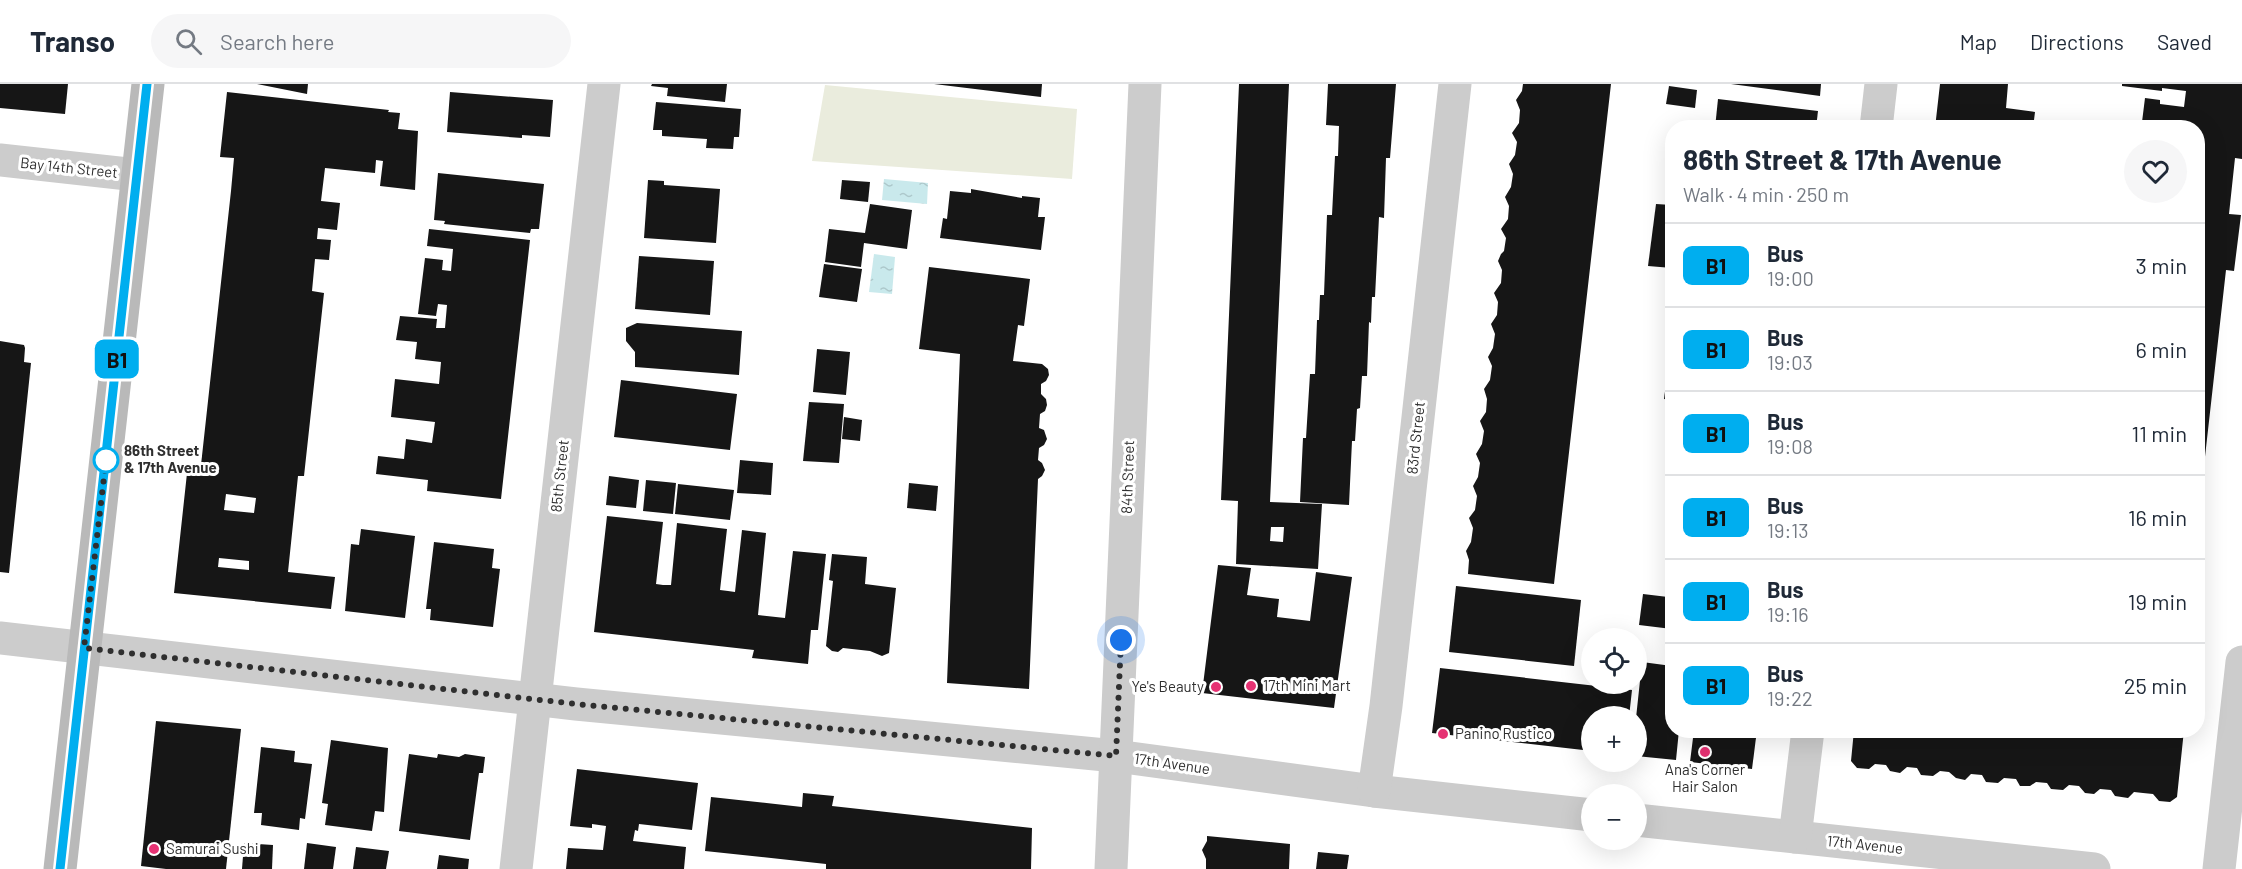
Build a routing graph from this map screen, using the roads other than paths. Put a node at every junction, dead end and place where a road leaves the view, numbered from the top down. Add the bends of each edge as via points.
1 (147, 84) edge
2 (604, 84) edge
3 (1145, 84) edge
4 (1455, 84) edge
5 (1881, 84) edge
6 (1877, 120) edge
7 (0, 160) edge
8 (137, 175) junction
9 (0, 638) edge
10 (84, 648) junction
11 (2242, 662) edge
12 (535, 699) junction
13 (1807, 738) edge
14 (1116, 756) junction
15 (1374, 791) junction
16 (1581, 814) edge
17 (1647, 821) edge
18 (1796, 837) junction
19 (60, 869) edge
20 (516, 869) edge
21 (1111, 869) edge
22 (2094, 869) edge
23 (2219, 869) edge

1 - 8 main road
2 - 12 street, 85th Street
3 - 14 street, 84th Street
4 - 15 street, 83rd Street
5 - 6 street
7 - 8 street, Bay 14th Street
8 - 10 main road
9 - 10 street, 17th Avenue
10 - 12 street, 17th Avenue
10 - 19 main road
11 - 23 street
12 - 14 street, 17th Avenue
12 - 20 street, 85th Street
13 - 18 street
14 - 15 street, 17th Avenue
14 - 21 street, 84th Street
15 - 16 street, 17th Avenue
17 - 18 street, 17th Avenue
18 - 22 street, 17th Avenue

